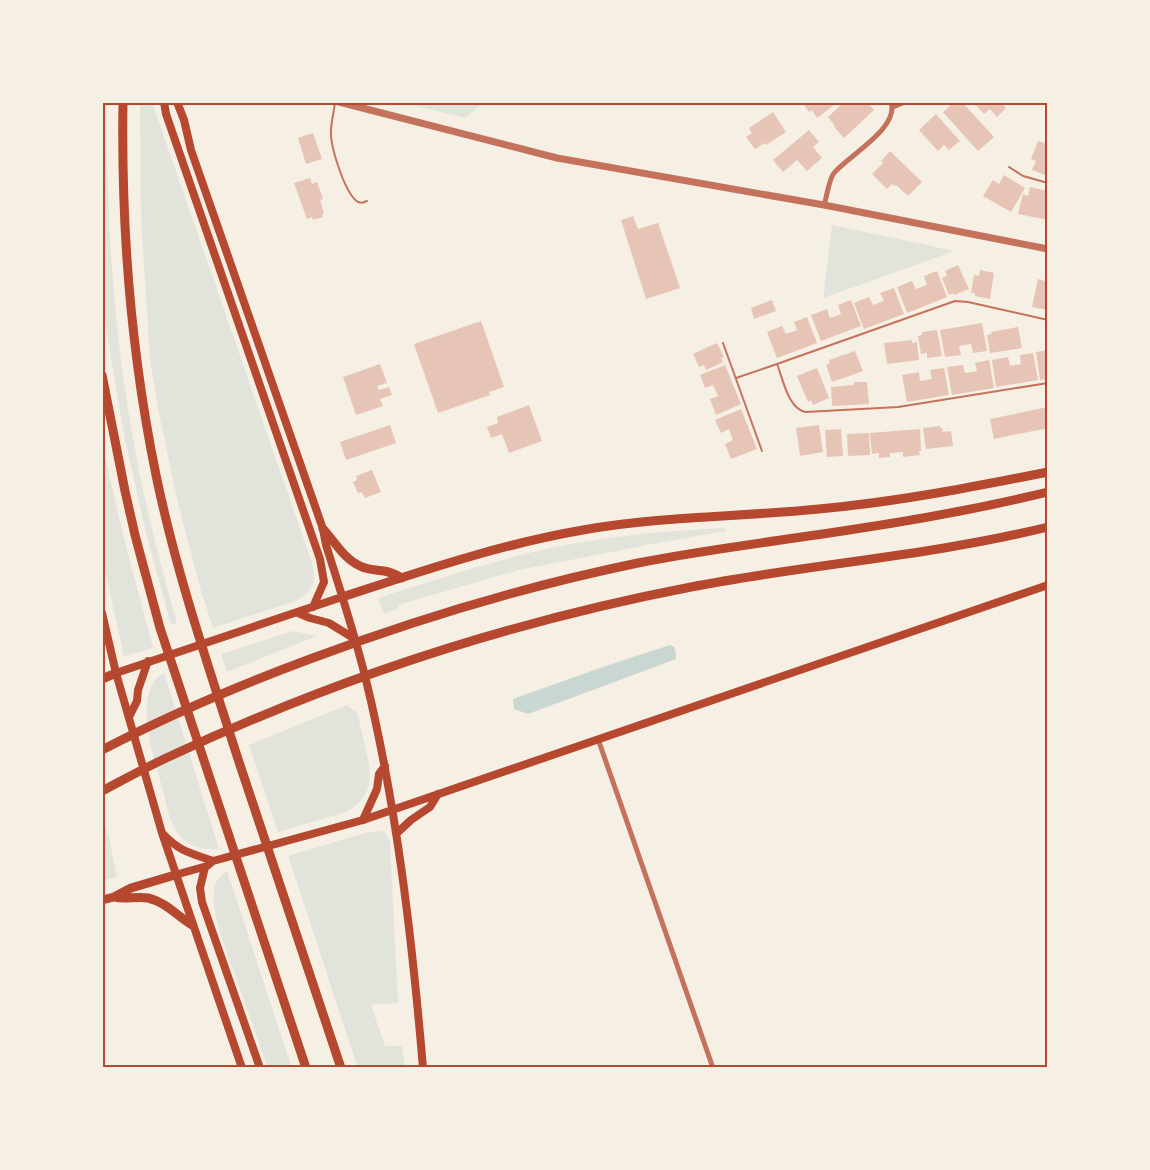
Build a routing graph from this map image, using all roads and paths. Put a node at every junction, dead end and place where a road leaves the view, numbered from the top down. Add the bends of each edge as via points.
1 (123, 102) edge
2 (164, 102) edge
3 (337, 102) edge
4 (904, 102) edge
5 (180, 104) edge
6 (892, 104) edge
7 (1009, 166) dead end
8 (1048, 183) edge
9 (367, 201) dead end
10 (824, 205) junction
11 (1048, 249) edge
12 (1048, 320) edge
13 (723, 343) dead end
14 (777, 364) junction
15 (102, 375) edge
16 (736, 378) junction
17 (1048, 382) edge
18 (762, 451) dead end
19 (1048, 472) edge
20 (1048, 492) edge
21 (1048, 527) edge
22 (323, 529) junction
23 (402, 578) junction
24 (1048, 585) edge
25 (342, 597) junction
26 (313, 607) junction
27 (102, 613) edge
28 (298, 613) junction
29 (355, 639) junction
30 (151, 660) junction
31 (116, 673) junction
32 (102, 679) edge
33 (129, 717) junction
34 (598, 739) junction
35 (102, 750) edge
36 (385, 766) junction
37 (102, 790) edge
38 (438, 794) junction
39 (393, 809) junction
40 (363, 820) junction
41 (397, 832) junction
42 (162, 833) junction
43 (217, 860) junction
44 (205, 867) junction
45 (175, 875) junction
46 (114, 897) junction
47 (102, 900) edge
48 (192, 925) junction
49 (243, 1068) edge
50 (260, 1068) edge
51 (306, 1068) edge
52 (340, 1068) edge
53 (423, 1068) edge
54 (713, 1068) edge

1 - 52 highway via 126,235 134,338 147,431 167,524 192,618
2 - 26 main road via 320,559 324,582
3 - 9 lane via 331,134 334,153 349,191 358,202
3 - 10 street via 557,158
4 - 6 street
5 - 22 main road via 191,150
6 - 10 street via 886,127 833,174
7 - 8 lane via 1023,176
10 - 11 street
12 - 14 lane via 955,301
13 - 16 lane
14 - 16 lane
14 - 17 lane via 792,403 806,412 898,407
15 - 51 highway via 130,513 160,628
16 - 18 lane
19 - 23 highway via 820,509 584,529 494,549
20 - 35 highway via 920,519 639,563 502,596 333,650 202,703
21 - 37 highway via 980,542 678,590 473,640 288,705
22 - 23 highway via 359,566
22 - 25 main road
23 - 25 highway
24 - 34 main road
25 - 26 main road
25 - 29 main road
26 - 28 main road
27 - 31 main road
28 - 29 main road via 329,623
28 - 30 main road
29 - 36 main road
30 - 31 main road
30 - 33 main road
31 - 32 highway
31 - 33 main road
33 - 42 main road
34 - 38 main road
34 - 54 street
36 - 39 main road
36 - 40 main road
38 - 39 main road
38 - 41 main road via 430,807
39 - 40 main road
39 - 41 main road
40 - 43 main road
41 - 53 main road
42 - 43 main road via 185,852
42 - 45 main road
43 - 44 main road
44 - 45 main road
44 - 50 main road via 200,888 202,902
45 - 46 highway
45 - 48 main road
46 - 47 highway
46 - 48 highway via 159,902
48 - 49 main road

